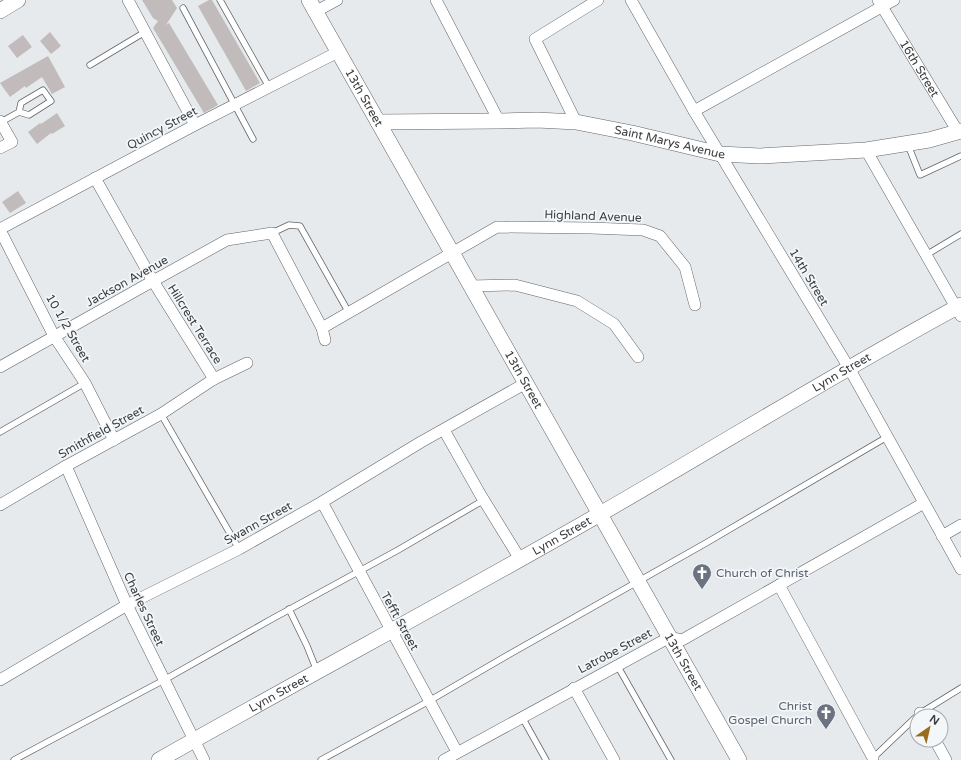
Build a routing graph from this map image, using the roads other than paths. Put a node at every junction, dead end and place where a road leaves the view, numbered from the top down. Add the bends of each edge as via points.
1 (18, 0) edge
2 (128, 0) edge
3 (220, 0) edge
4 (337, 0) edge
5 (436, 0) edge
6 (598, 0) edge
7 (631, 0) edge
8 (894, 0) edge
9 (880, 4) edge
10 (312, 6) edge
11 (183, 8) dead end
12 (0, 11) edge
13 (145, 32) junction
14 (338, 52) junction
15 (90, 64) dead end
16 (269, 87) junction
17 (234, 106) junction
18 (694, 111) junction
19 (19, 112) junction
20 (0, 122) edge
21 (378, 122) junction
22 (499, 122) junction
23 (576, 122) junction
24 (195, 125) junction
25 (960, 134) edge
26 (253, 139) dead end
27 (907, 143) junction
28 (0, 148) edge
29 (866, 150) junction
30 (720, 154) junction
31 (961, 156) edge
32 (95, 178) junction
33 (0, 230) edge
34 (272, 233) junction
35 (961, 234) edge
36 (452, 253) junction
37 (926, 255) junction
38 (152, 281) junction
39 (471, 286) junction
40 (695, 305) dead end
41 (959, 310) edge
42 (349, 313) junction
43 (322, 328) junction
44 (54, 336) junction
45 (325, 340) dead end
46 (638, 357) dead end
47 (247, 363) dead end
48 (0, 367) edge
49 (849, 368) junction
50 (214, 379) junction
51 (86, 383) junction
52 (526, 384) junction
53 (161, 414) junction
54 (444, 430) junction
55 (0, 432) edge
56 (887, 437) junction
57 (114, 440) junction
58 (66, 466) junction
59 (484, 500) junction
60 (322, 502) junction
61 (924, 503) junction
62 (0, 505) edge
63 (600, 514) junction
64 (961, 525) edge
65 (942, 536) junction
66 (238, 549) junction
67 (520, 559) junction
68 (961, 569) edge
69 (358, 571) junction
70 (638, 581) junction
71 (778, 586) junction
72 (127, 605) junction
73 (289, 609) junction
74 (391, 632) junction
75 (670, 636) junction
76 (617, 665) junction
77 (318, 672) junction
78 (0, 679) edge
79 (164, 680) junction
80 (574, 688) junction
81 (961, 688) edge
82 (429, 701) junction
83 (930, 708) edge
84 (522, 717) junction
85 (909, 724) edge
86 (193, 740) junction
87 (939, 748) edge
88 (457, 752) junction
89 (871, 759) edge
90 (14, 760) edge
91 (159, 760) edge
92 (204, 760) edge
93 (321, 760) edge
94 (444, 760) edge
95 (546, 760) edge
96 (614, 760) edge
97 (671, 760) edge
98 (739, 760) edge
99 (946, 760) edge

1 - 12 street
2 - 13 street
3 - 16 lane
4 - 10 street
5 - 22 street
6 - 23 street via 535,39
7 - 18 street, 14th Street
8 - 9 street
9 - 18 street
9 - 25 street, 16th Street
10 - 14 street, 13th Street
11 - 17 lane
13 - 15 lane
13 - 24 street
14 - 16 street, Quincy Street
14 - 21 street, 13th Street
16 - 17 street, Quincy Street
17 - 24 street, Quincy Street
17 - 26 lane
18 - 30 street, 14th Street
19 - 19 lane via 21,103 43,90 51,101 28,115
19 - 20 lane
20 - 28 street via 12,142
21 - 22 street, Saint Marys Avenue
21 - 36 street, 13th Street
22 - 23 street, Saint Marys Avenue
23 - 30 street, Saint Marys Avenue
24 - 32 street, Quincy Street
25 - 27 street, Saint Marys Avenue
27 - 29 street, Saint Marys Avenue
27 - 31 lane via 920,175
29 - 30 street, Saint Marys Avenue via 760,156
29 - 37 street
30 - 49 street, 14th Street
32 - 33 street, Quincy Street
32 - 38 street, Hillcrest Terrace
33 - 44 street, 10 1/2 Street
34 - 38 street, Jackson Avenue via 227,240
34 - 42 lane via 289,225 300,226
34 - 43 street
35 - 37 lane
36 - 39 street, 13th Street
36 - 40 street, Highland Avenue via 497,227 643,230 660,236 684,267
36 - 42 street, Highland Avenue
37 - 41 street
38 - 44 street, Jackson Avenue
38 - 50 street, Hillcrest Terrace
39 - 46 street via 515,284 577,301 614,324
39 - 52 street, 13th Street
41 - 49 street, Lynn Street
42 - 43 street, Highland Avenue
43 - 45 street
44 - 48 street, Jackson Avenue
44 - 51 street, 10 1/2 Street
47 - 50 street, Smithfield Street
49 - 56 street, 14th Street
49 - 63 street, Lynn Street
50 - 53 street, Smithfield Street
51 - 55 lane
51 - 57 street, 10 1/2 Street
52 - 54 street, Swann Street
52 - 63 street, 13th Street
53 - 57 street, Smithfield Street
53 - 66 lane
54 - 59 street
54 - 60 street, Swann Street
56 - 61 street, 14th Street
56 - 70 lane
57 - 58 street, Smithfield Street
58 - 62 street, Smithfield Street
58 - 72 street, Charles Street
59 - 67 street
59 - 69 lane
60 - 66 street, Swann Street
60 - 69 street, Tefft Street
61 - 65 street, 14th Street
61 - 71 street, Latrobe Street
63 - 67 street, Lynn Street
63 - 70 street, 13th Street
64 - 65 street
65 - 68 street, 14th Street
66 - 72 street, Swann Street
67 - 74 street, Lynn Street
69 - 73 lane
69 - 74 street, Tefft Street
70 - 75 street, 13th Street
70 - 82 lane
71 - 75 street, Latrobe Street via 682,640
71 - 89 street
72 - 78 street, Swann Street
72 - 79 street, Charles Street
73 - 77 lane
73 - 79 lane
74 - 77 street, Lynn Street
74 - 82 street, Tefft Street
75 - 76 street, Latrobe Street
75 - 98 street, 13th Street
76 - 80 street, Latrobe Street
76 - 97 lane
77 - 86 street, Lynn Street
79 - 86 street, Charles Street
79 - 90 lane
80 - 84 street, Latrobe Street
80 - 96 street
81 - 83 lane
82 - 88 street, Tefft Street
82 - 93 lane
84 - 88 street, Latrobe Street
84 - 95 lane
85 - 89 lane
86 - 91 street, Lynn Street
86 - 92 street, Charles Street
87 - 99 street
88 - 94 street, Latrobe Street

